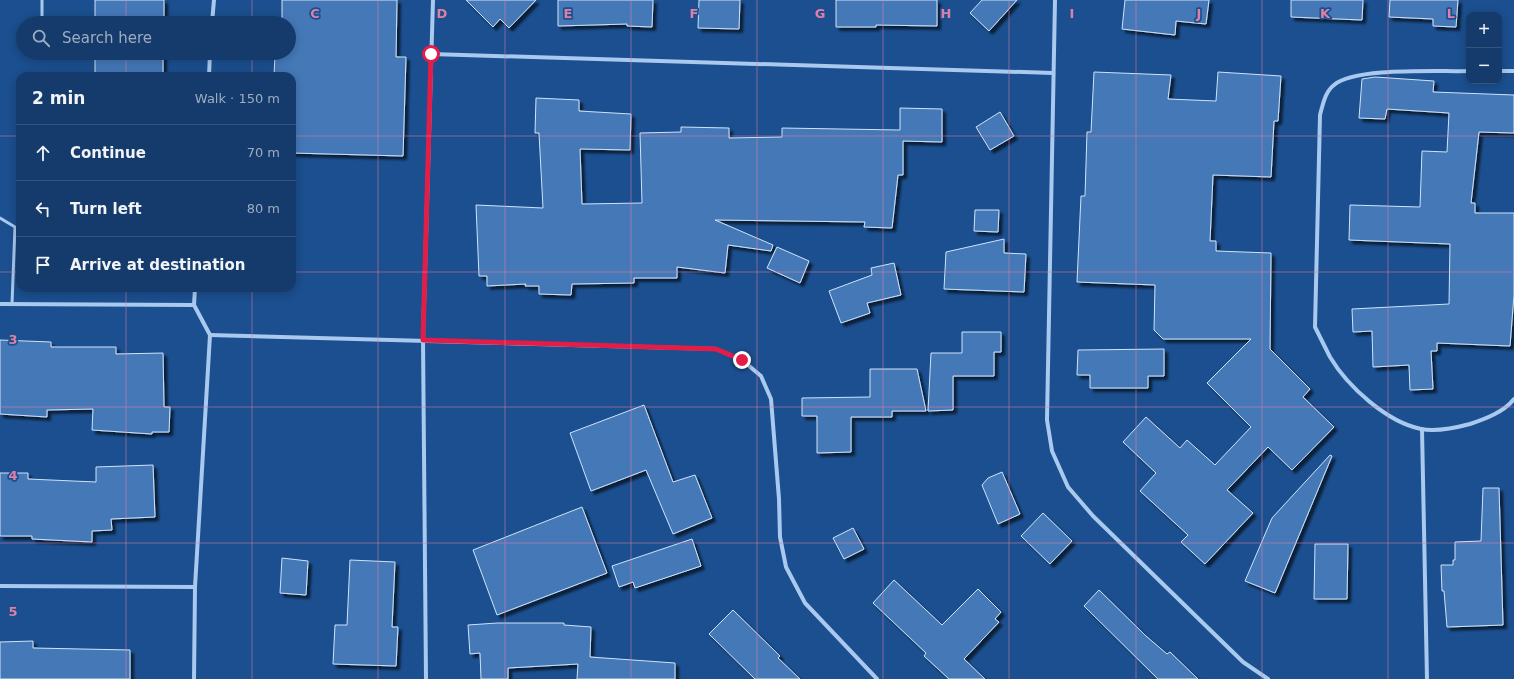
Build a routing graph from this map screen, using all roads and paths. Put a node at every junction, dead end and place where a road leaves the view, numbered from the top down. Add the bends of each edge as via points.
1 (42, 0) edge
2 (214, 0) edge
3 (433, 0) edge
4 (1055, 0) edge
5 (42, 16) edge
6 (213, 16) edge
7 (431, 54) junction
8 (210, 60) edge
9 (1466, 71) edge
10 (1502, 71) edge
11 (1514, 71) edge
12 (209, 72) edge
13 (1054, 73) junction
14 (0, 218) edge
15 (195, 292) edge
16 (0, 304) edge
17 (12, 304) junction
18 (194, 305) junction
19 (210, 334) junction
20 (423, 340) junction
21 (1514, 398) edge
22 (1422, 429) junction
23 (0, 586) edge
24 (195, 587) junction
25 (194, 679) edge
26 (426, 679) edge
27 (876, 679) edge
28 (1268, 679) edge
29 (1428, 679) edge

1 - 5 lane
2 - 6 street
3 - 7 street
4 - 13 street
7 - 13 street
7 - 20 street
8 - 12 street
9 - 22 street via 1366,73 1346,77 1333,85 1325,98 1320,115 1315,327 1331,358 1355,389 1398,421
10 - 11 street
13 - 28 street via 1047,420 1052,451 1068,487 1093,516 1243,662
14 - 17 lane via 15,227
15 - 18 street
16 - 17 street
17 - 18 street
18 - 19 street
19 - 20 street
19 - 24 street
20 - 26 street
20 - 27 street via 716,349 742,360 761,376 771,399 780,537 786,567 805,604
21 - 22 street via 1510,404 1484,419 1453,428
22 - 29 street
23 - 24 street
24 - 25 street

